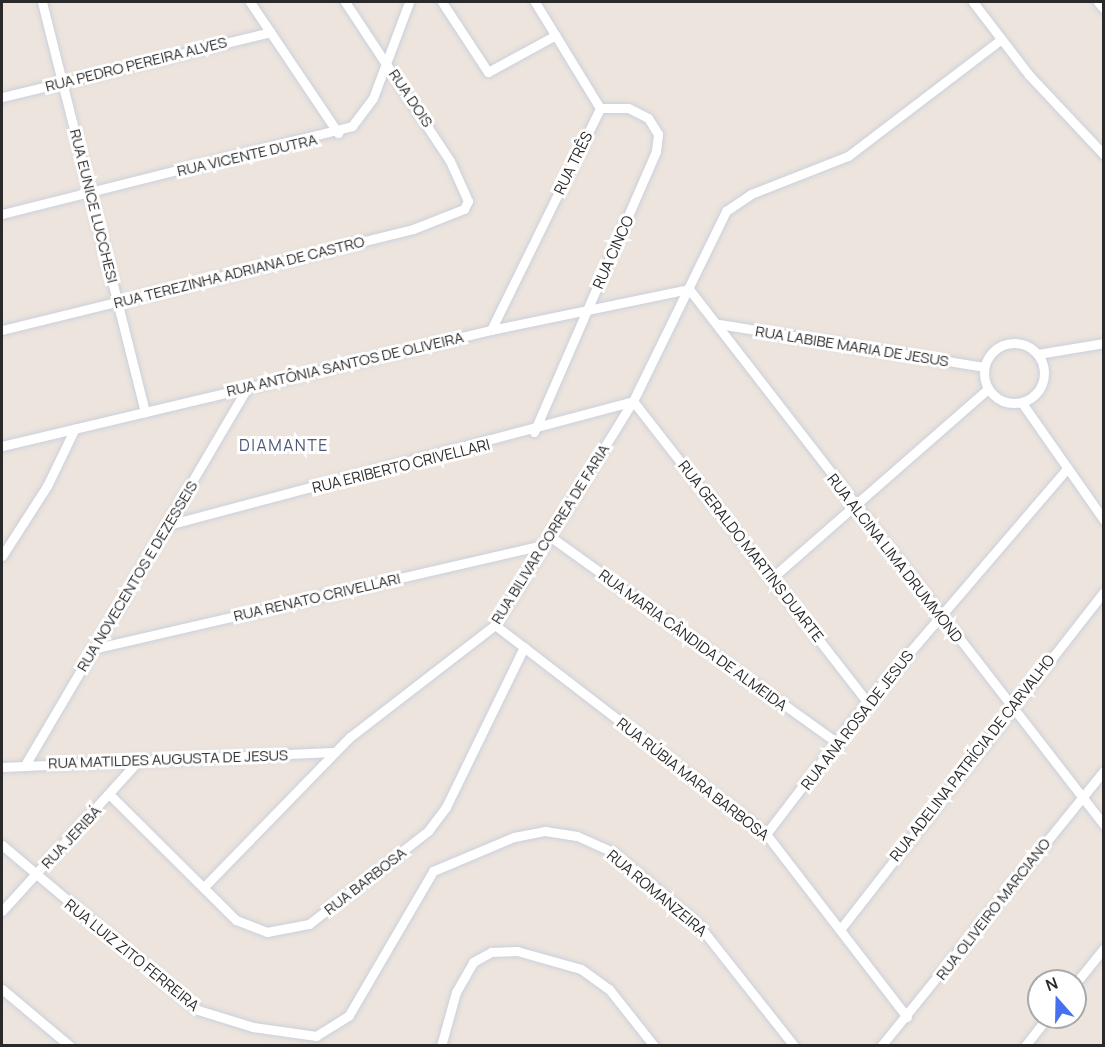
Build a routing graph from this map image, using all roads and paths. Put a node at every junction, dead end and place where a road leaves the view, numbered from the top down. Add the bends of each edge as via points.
1 (42, 2) edge
2 (250, 2) edge
3 (345, 2) edge
4 (409, 2) edge
5 (442, 2) edge
6 (536, 2) edge
7 (973, 2) edge
8 (1098, 2) edge
9 (1104, 9) edge
10 (270, 32) junction
11 (556, 35) junction
12 (1000, 40) junction
13 (387, 62) junction
14 (63, 81) junction
15 (2, 97) edge
16 (600, 108) junction
17 (338, 133) junction
18 (1104, 155) edge
19 (91, 192) junction
20 (468, 201) joint
21 (2, 214) edge
22 (689, 289) junction
23 (118, 302) junction
24 (588, 309) junction
25 (719, 324) junction
26 (2, 330) edge
27 (491, 330) junction
28 (1104, 343) edge
29 (1038, 354) junction
30 (984, 368) junction
31 (248, 386) junction
32 (988, 390) junction
33 (633, 401) junction
34 (1022, 403) junction
35 (144, 412) junction
36 (75, 428) junction
37 (534, 432) junction
38 (2, 446) edge
39 (1066, 470) junction
40 (854, 507) junction
41 (1104, 520) edge
42 (168, 525) junction
43 (548, 536) junction
44 (541, 545) junction
45 (2, 556) edge
46 (773, 577) junction
47 (1104, 592) edge
48 (940, 618) junction
49 (495, 625) junction
50 (524, 647) junction
51 (92, 649) junction
52 (867, 702) junction
53 (1009, 706) junction
54 (839, 744) junction
55 (334, 752) junction
56 (138, 761) junction
57 (25, 765) junction
58 (2, 767) edge
59 (1104, 771) edge
60 (110, 795) junction
61 (1082, 797) junction
62 (1104, 825) edge
63 (766, 834) junction
64 (2, 844) edge
65 (441, 867) joint
66 (35, 876) junction
67 (204, 887) junction
68 (2, 911) edge
69 (842, 927) junction
70 (1104, 948) edge
71 (1087, 969) edge
72 (2, 989) edge
73 (907, 1017) junction
74 (1038, 1029) edge
75 (70, 1046) edge
76 (441, 1046) edge
77 (654, 1046) edge
78 (794, 1046) edge
79 (880, 1046) edge
80 (1025, 1046) edge

1 - 14 street, RUA EUNICE LUCCHESI
2 - 10 street, RUA VICENTE DUTRA
3 - 13 street, RUA DOIS
4 - 13 street
5 - 11 street via 488,72
6 - 11 street
7 - 12 street
8 - 9 street
10 - 14 street, RUA PEDRO PEREIRA ALVES
10 - 17 street, RUA VICENTE DUTRA
11 - 16 street
12 - 18 street
12 - 22 street, RUA BILIVAR CORREA DE FARIA via 922,108 848,156 736,200
13 - 17 street via 364,115
13 - 20 street, RUA DOIS via 432,130
14 - 15 street, RUA PEDRO PEREIRA ALVES
14 - 19 street, RUA EUNICE LUCCHESI
16 - 24 street, RUA CINCO via 628,108 648,118 658,134 649,170
16 - 27 street, RUA TRÊS
17 - 19 street, RUA VICENTE DUTRA
19 - 21 street, RUA VICENTE DUTRA
19 - 23 street, RUA EUNICE LUCCHESI
20 - 23 street, RUA TEREZINHA ADRIANA DE CASTRO via 448,218 413,229
22 - 24 street, RUA ANTÔNIA SANTOS DE OLIVEIRA
22 - 25 street, RUA ALCINA LIMA DRUMMOND
22 - 33 street, RUA BILIVAR CORREA DE FARIA
23 - 26 street, RUA TEREZINHA ADRIANA DE CASTRO
23 - 35 street, RUA EUNICE LUCCHESI
24 - 27 street, RUA ANTÔNIA SANTOS DE OLIVEIRA
24 - 37 street, RUA CINCO
25 - 30 street, RUA LABIBE MARIA DE JESUS
25 - 40 street, RUA ALCINA LIMA DRUMMOND
27 - 31 street, RUA ANTÔNIA SANTOS DE OLIVEIRA
28 - 29 street
29 - 30 street via 1012,343 994,351
29 - 34 street via 1043,383
30 - 32 street
31 - 35 street, RUA ANTÔNIA SANTOS DE OLIVEIRA
31 - 42 street, RUA NOVECENTOS E DEZESSEIS
32 - 34 street via 1003,402
32 - 40 street
33 - 37 street, RUA ERIBERTO CRIVELLARI
33 - 43 street, RUA BILIVAR CORREA DE FARIA
33 - 46 street, RUA GERALDO MARTINS DUARTE
34 - 39 street
35 - 36 street, RUA ANTÔNIA SANTOS DE OLIVEIRA
36 - 38 street, RUA ANTÔNIA SANTOS DE OLIVEIRA
36 - 45 street via 47,486
37 - 42 street, RUA ERIBERTO CRIVELLARI
39 - 41 street
39 - 48 street, RUA ANA ROSA DE JESUS
40 - 46 street
40 - 48 street, RUA ALCINA LIMA DRUMMOND
42 - 51 street, RUA NOVECENTOS E DEZESSEIS
43 - 44 street, RUA BILIVAR CORREA DE FARIA
43 - 54 street, RUA MARIA CÂNDIDA DE ALMEIDA
44 - 49 street, RUA BILIVAR CORREA DE FARIA
44 - 51 street, RUA RENATO CRIVELLARI
46 - 52 street, RUA GERALDO MARTINS DUARTE
47 - 53 street, RUA ADELINA PATRÍCIA DE CARVALHO
48 - 52 street, RUA ANA ROSA DE JESUS
48 - 53 street, RUA ALCINA LIMA DRUMMOND
49 - 50 street, RUA RÚBIA MARA BARBOSA
49 - 55 street, RUA BILIVAR CORREA DE FARIA
50 - 63 street, RUA RÚBIA MARA BARBOSA
50 - 67 street, RUA BARBOSA via 446,807 428,831 327,912 287,931 267,932 236,920
51 - 57 street, RUA NOVECENTOS E DEZESSEIS
52 - 54 street, RUA ANA ROSA DE JESUS
53 - 61 street, RUA ALCINA LIMA DRUMMOND
53 - 69 street, RUA ADELINA PATRÍCIA DE CARVALHO
54 - 63 street, RUA ANA ROSA DE JESUS
55 - 56 street, RUA MATILDES AUGUSTA DE JESUS
55 - 67 street, RUA BILIVAR CORREA DE FARIA
56 - 57 street, RUA MATILDES AUGUSTA DE JESUS
56 - 60 street, RUA JERIBÁ
57 - 58 street, RUA MATILDES AUGUSTA DE JESUS
59 - 61 street, RUA OLIVEIRO MARCIANO
60 - 66 street, RUA JERIBÁ
60 - 67 street, RUA BARBOSA
61 - 62 street, RUA ALCINA LIMA DRUMMOND
61 - 73 street, RUA OLIVEIRO MARCIANO
63 - 69 street, RUA RÚBIA MARA BARBOSA
64 - 66 street, RUA LUIZ ZITO FERREIRA
65 - 66 street, RUA LUIZ ZITO FERREIRA via 421,886 349,1015 316,1036 254,1027 198,1010
65 - 78 street, RUA ROMANZEIRA via 487,846 545,831 577,836 613,852 697,923
66 - 68 street, RUA JERIBÁ
69 - 73 street, RUA RÚBIA MARA BARBOSA
70 - 71 street
72 - 75 street
73 - 79 street, RUA OLIVEIRO MARCIANO
74 - 80 street
76 - 77 street via 456,992 473,962 491,952 517,951 581,969 609,989

